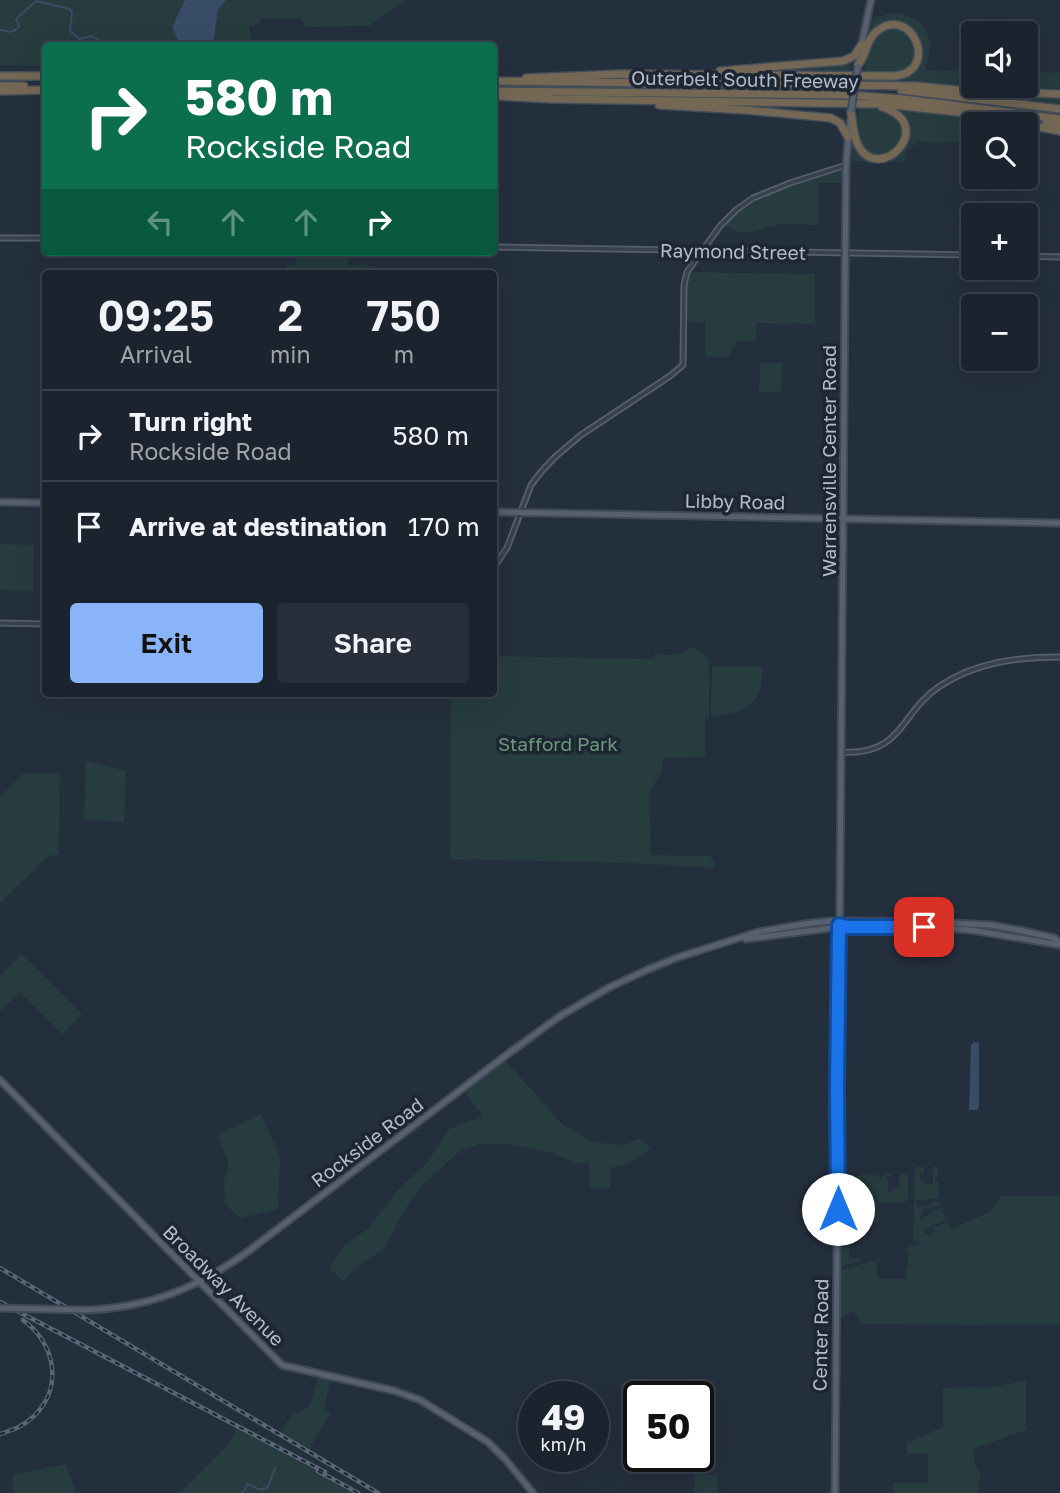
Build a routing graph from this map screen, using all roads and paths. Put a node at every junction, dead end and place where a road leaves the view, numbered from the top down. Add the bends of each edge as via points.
1 (871, 0) edge
2 (862, 44) junction
3 (858, 66) junction
4 (665, 74) junction
5 (0, 76) edge
6 (42, 76) edge
7 (497, 81) edge
8 (497, 81) edge
9 (862, 86) junction
10 (42, 88) edge
11 (0, 89) edge
12 (497, 93) edge
13 (497, 93) edge
14 (1060, 93) edge
15 (635, 100) junction
16 (860, 103) junction
17 (1060, 109) edge
18 (851, 112) junction
19 (1060, 122) edge
20 (1060, 131) edge
21 (848, 137) junction
22 (846, 165) junction
23 (0, 238) edge
24 (42, 238) edge
25 (497, 247) edge
26 (702, 250) junction
27 (845, 253) junction
28 (961, 255) edge
29 (1038, 256) edge
30 (1060, 257) edge
31 (0, 502) edge
32 (42, 503) edge
33 (497, 512) edge
34 (520, 513) junction
35 (842, 519) junction
36 (1060, 523) edge
37 (497, 562) edge
38 (0, 623) edge
39 (42, 624) edge
40 (1060, 657) edge
41 (841, 752) junction
42 (839, 925) junction
43 (1060, 943) edge
44 (0, 1080) edge
45 (200, 1283) junction
46 (0, 1308) edge
47 (533, 1493) edge
48 (835, 1493) edge

1 - 2 main road, Warrensville Center Road
2 - 3 main road, Warrensville Center Road
2 - 4 highway via 854,56 843,61
3 - 4 highway via 880,28 899,26 916,39 917,59 900,75
3 - 18 main road, Warrensville Center Road, bridge
4 - 7 highway
5 - 6 highway
8 - 9 highway, Outerbelt South Freeway
9 - 14 highway, Outerbelt South Freeway
9 - 17 highway, Outerbelt South Freeway
10 - 11 highway
12 - 15 highway
13 - 19 highway, Outerbelt South Freeway via 849,95
15 - 16 highway
15 - 21 highway via 831,118 841,123
16 - 18 highway via 883,107 899,117 905,136 896,153 876,158 862,151
16 - 20 highway via 922,107
18 - 21 main road, Warrensville Center Road
21 - 22 main road, Warrensville Center Road
22 - 26 street via 753,198 720,226
22 - 27 main road, Warrensville Center Road
23 - 24 street
25 - 26 street, Raymond Street
26 - 27 street, Raymond Street
26 - 34 street via 684,285 683,365 555,457 531,485
27 - 28 street, Raymond Street
27 - 35 main road, Warrensville Center Road
29 - 30 street
31 - 32 main road
33 - 34 main road, Libby Road
34 - 35 main road, Libby Road
34 - 37 street
35 - 36 main road, Libby Road
35 - 41 main road, Warrensville Center Road
38 - 39 street
40 - 41 street via 992,663 964,673 938,687 883,745
41 - 42 main road, Warrensville Center Road
42 - 43 main road, Rockside Road via 971,930
42 - 45 main road, Rockside Road via 832,921 758,932 679,957 610,987 560,1016
42 - 48 main road, Center Road
44 - 45 main road, Broadway Avenue
45 - 46 main road, Rockside Road, bridge via 112,1309
45 - 47 main road, Broadway Avenue via 282,1365 420,1400 488,1442

